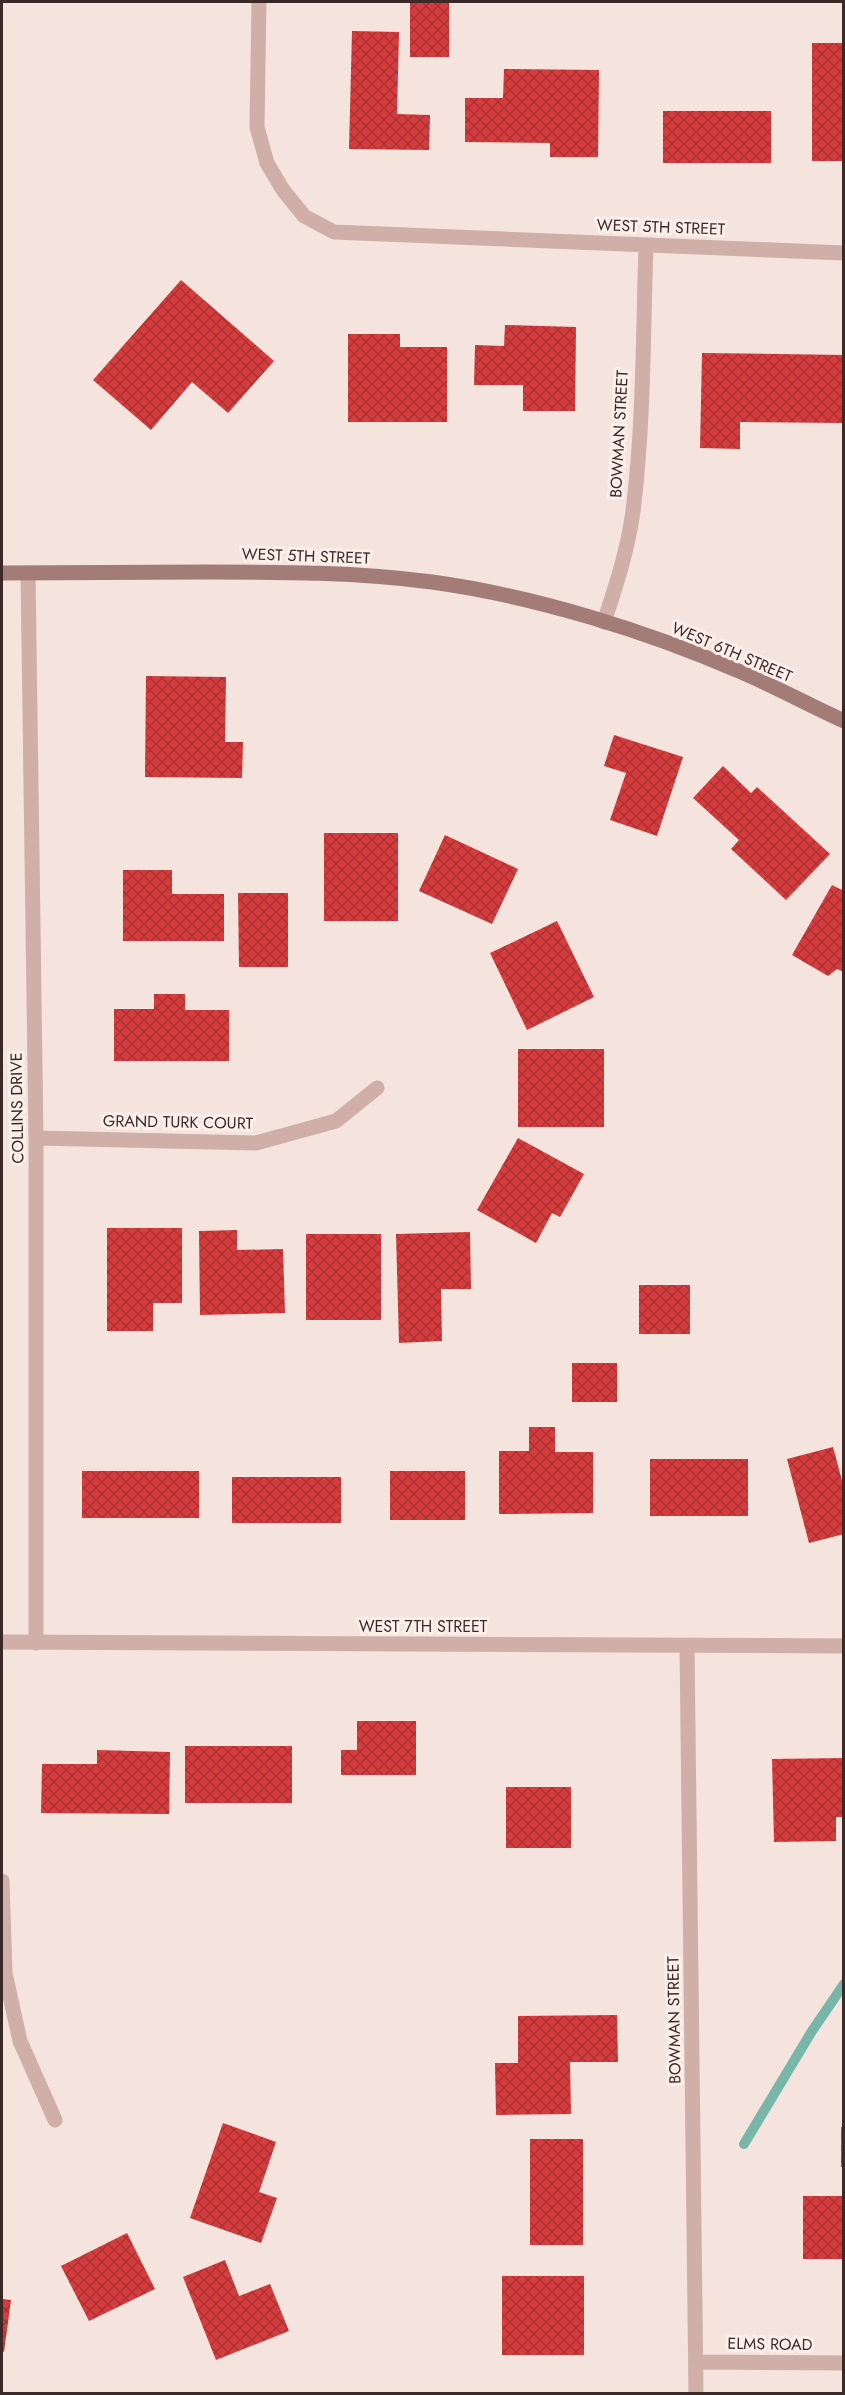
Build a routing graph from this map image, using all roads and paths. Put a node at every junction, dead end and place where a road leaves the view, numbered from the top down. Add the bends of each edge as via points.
1 (259, 2) edge
2 (646, 245) junction
3 (843, 253) edge
4 (2, 573) edge
5 (28, 573) junction
6 (604, 622) junction
7 (843, 721) edge
8 (377, 1088) dead end
9 (36, 1138) junction
10 (2, 1642) edge
11 (36, 1642) junction
12 (687, 1646) junction
13 (843, 1646) edge
14 (2, 1881) edge
15 (55, 2120) dead end
16 (696, 2362) junction
17 (843, 2363) edge
18 (696, 2394) edge

1 - 2 street, WEST 5TH STREET via 257,127 267,163 304,216 334,232
2 - 3 street, WEST 5TH STREET
2 - 6 street, BOWMAN STREET via 632,513
4 - 5 street, WEST 5TH STREET
5 - 6 street, WEST 5TH STREET via 368,575 511,597
5 - 9 street, COLLINS DRIVE
6 - 7 street, WEST 6TH STREET via 741,672
8 - 9 street, GRAND TURK COURT via 336,1122 256,1143
9 - 11 street, COLLINS DRIVE
10 - 11 street, WEST 7TH STREET
11 - 12 street, WEST 7TH STREET
12 - 13 street, WEST 7TH STREET
12 - 16 street, BOWMAN STREET
14 - 15 street via 5,1973 20,2041
16 - 17 street, ELMS ROAD
16 - 18 street, BOWMAN STREET

